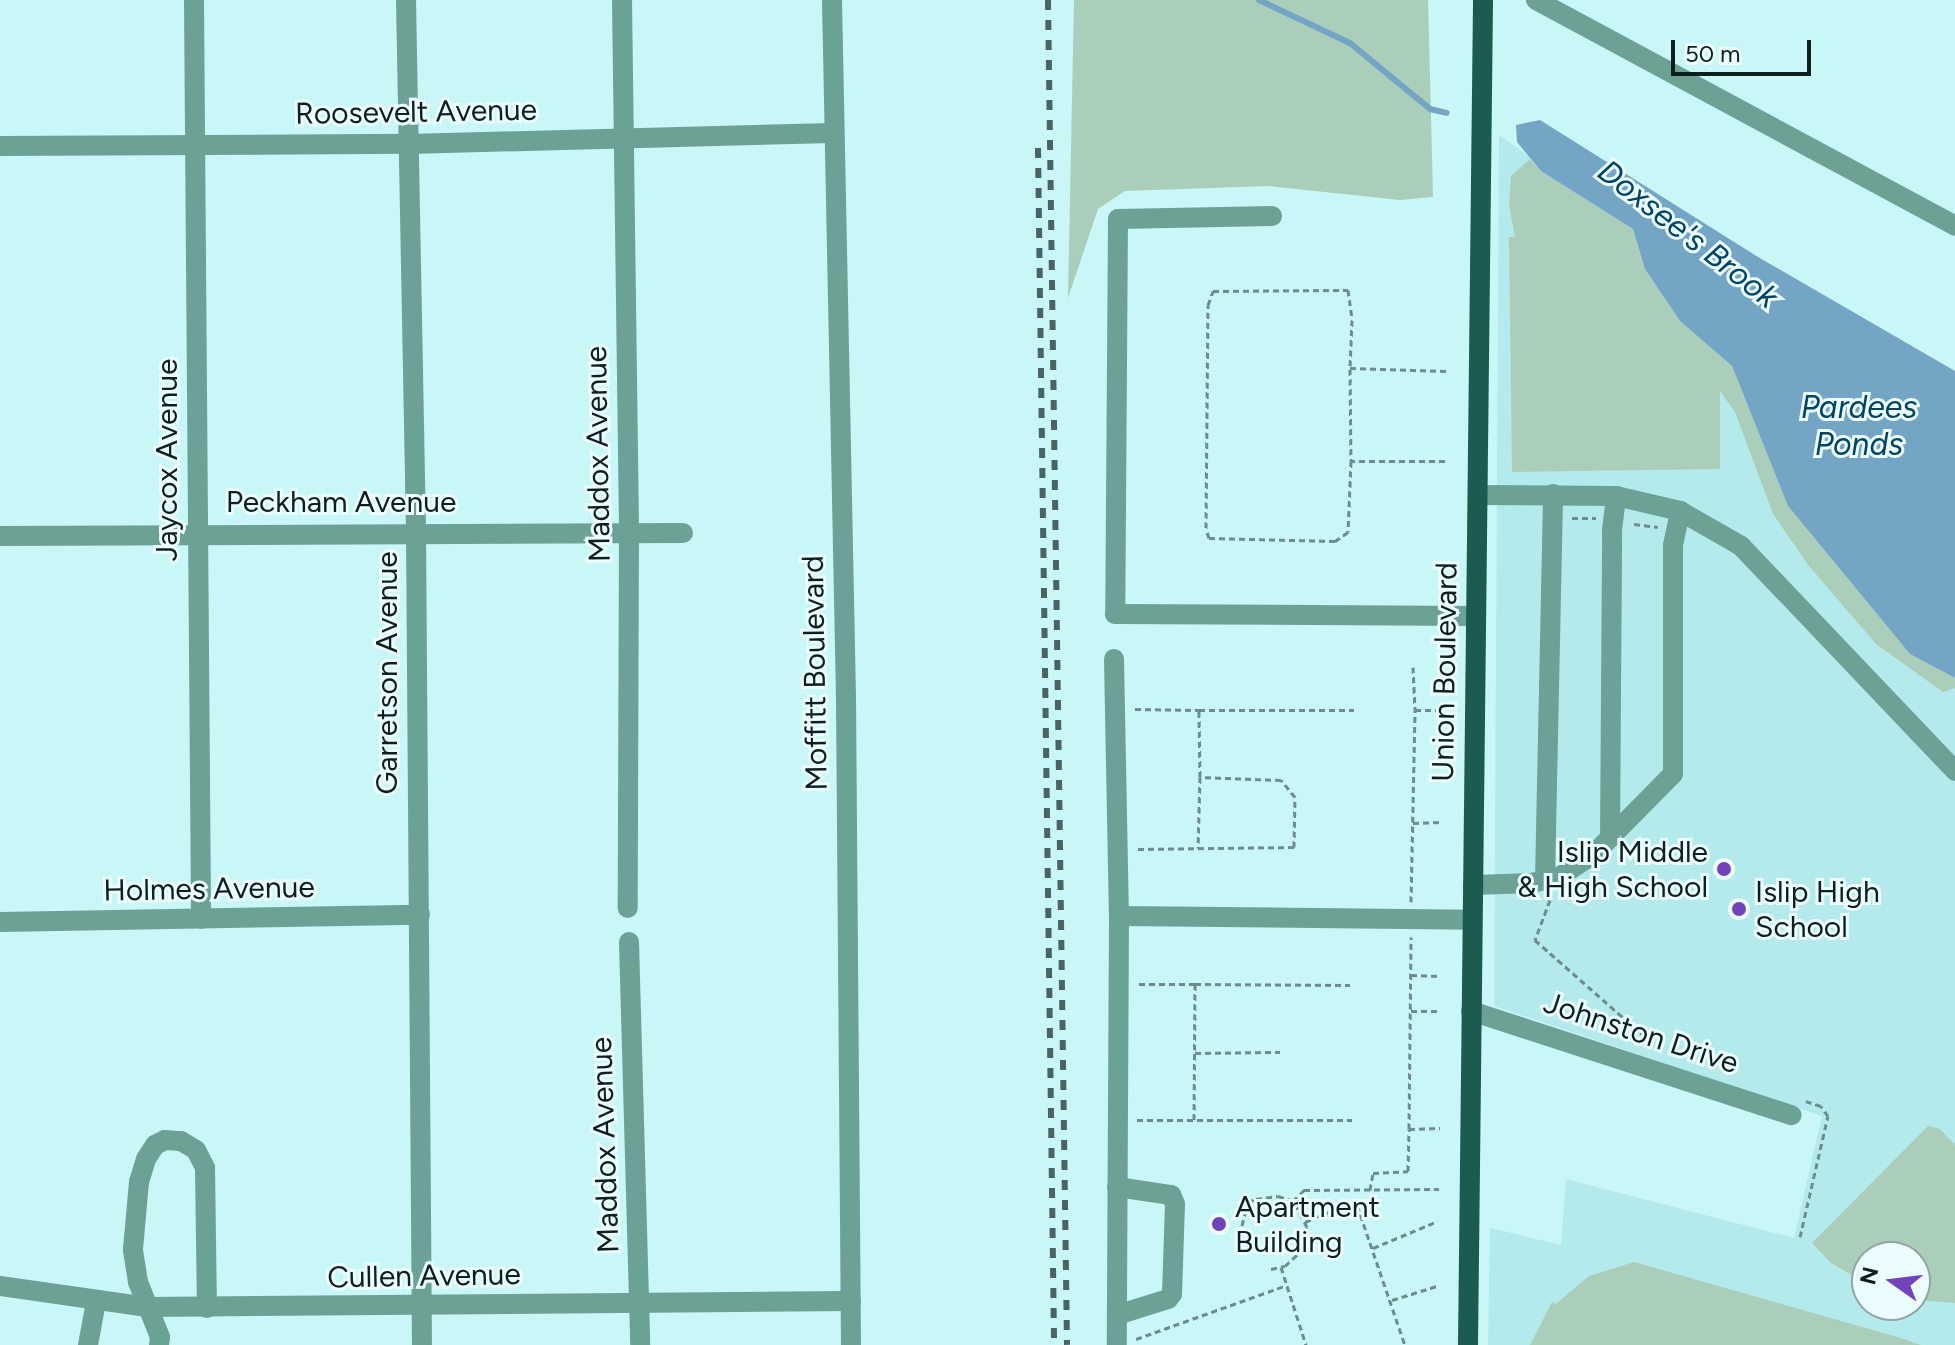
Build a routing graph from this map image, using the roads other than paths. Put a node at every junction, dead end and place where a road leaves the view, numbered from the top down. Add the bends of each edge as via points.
1 (194, 0) edge
2 (406, 0) edge
3 (622, 0) edge
4 (832, 0) edge
5 (1483, 0) edge
6 (1536, 0) edge
7 (833, 133) junction
8 (624, 139) junction
9 (196, 144) junction
10 (409, 144) junction
11 (0, 146) edge
12 (1272, 216) dead end
13 (1955, 226) edge
14 (1553, 494) junction
15 (1478, 495) junction
16 (1616, 496) junction
17 (1680, 511) junction
18 (416, 531) junction
19 (629, 531) junction
20 (683, 533) dead end
21 (198, 534) junction
22 (0, 536) edge
23 (1476, 616) junction
24 (1114, 659) dead end
25 (1955, 771) edge
26 (1610, 838) junction
27 (1545, 880) junction
28 (1473, 885) junction
29 (628, 908) dead end
30 (420, 915) junction
31 (1119, 916) junction
32 (201, 919) junction
33 (1472, 920) junction
34 (0, 922) edge
35 (629, 942) dead end
36 (1471, 1011) junction
37 (1792, 1115) dead end
38 (1117, 1187) junction
39 (0, 1286) edge
40 (851, 1301) junction
41 (96, 1302) junction
42 (640, 1303) junction
43 (423, 1306) junction
44 (148, 1307) junction
45 (207, 1308) junction
46 (1117, 1315) junction
47 (1125, 1342) edge
48 (88, 1345) edge
49 (159, 1345) edge
50 (422, 1345) edge
51 (640, 1345) edge
52 (851, 1345) edge
53 (1468, 1345) edge

1 - 9 street, Jaycox Avenue
2 - 10 street, Garretson Avenue
3 - 8 street, Maddox Avenue
4 - 7 street, Moffitt Boulevard
5 - 15 main road, Union Boulevard
6 - 13 street
7 - 8 street, Roosevelt Avenue
7 - 40 street, Moffitt Boulevard via 846,697
8 - 10 street, Roosevelt Avenue
8 - 19 street, Maddox Avenue
9 - 10 street, Roosevelt Avenue
9 - 11 street, Roosevelt Avenue
9 - 21 street, Jaycox Avenue
10 - 18 street, Garretson Avenue
12 - 23 street via 1118,219 1115,614
14 - 15 street
14 - 16 street
14 - 27 street
15 - 23 main road, Union Boulevard
16 - 17 street
16 - 26 street
17 - 25 street via 1741,546
17 - 26 street via 1673,545 1673,774
18 - 19 street, Peckham Avenue
18 - 21 street, Peckham Avenue
18 - 30 street, Garretson Avenue
19 - 20 street, Peckham Avenue
19 - 29 street, Maddox Avenue
21 - 22 street, Peckham Avenue
21 - 32 street, Jaycox Avenue
23 - 28 main road, Union Boulevard
24 - 31 street
26 - 27 street via 1559,877
27 - 28 street
28 - 33 main road, Union Boulevard
30 - 32 street, Holmes Avenue
30 - 43 street, Garretson Avenue
31 - 33 street
31 - 38 street
32 - 34 street, Holmes Avenue
33 - 36 main road, Union Boulevard
35 - 42 street, Maddox Avenue
36 - 37 street, Johnston Drive
36 - 53 main road, Union Boulevard
38 - 46 street
38 - 46 street via 1171,1195 1175,1204 1172,1294
39 - 41 street, Cullen Avenue
40 - 42 street, Cullen Avenue
40 - 52 street, Moffitt Boulevard
41 - 44 street, Cullen Avenue
41 - 48 street
42 - 43 street, Cullen Avenue
42 - 51 street, Maddox Avenue
43 - 45 street, Cullen Avenue
43 - 50 street, Garretson Avenue
44 - 45 street, Cullen Avenue
44 - 45 street via 133,1249 134,1213 146,1159 165,1140 196,1150 205,1168
44 - 49 street
46 - 47 street

